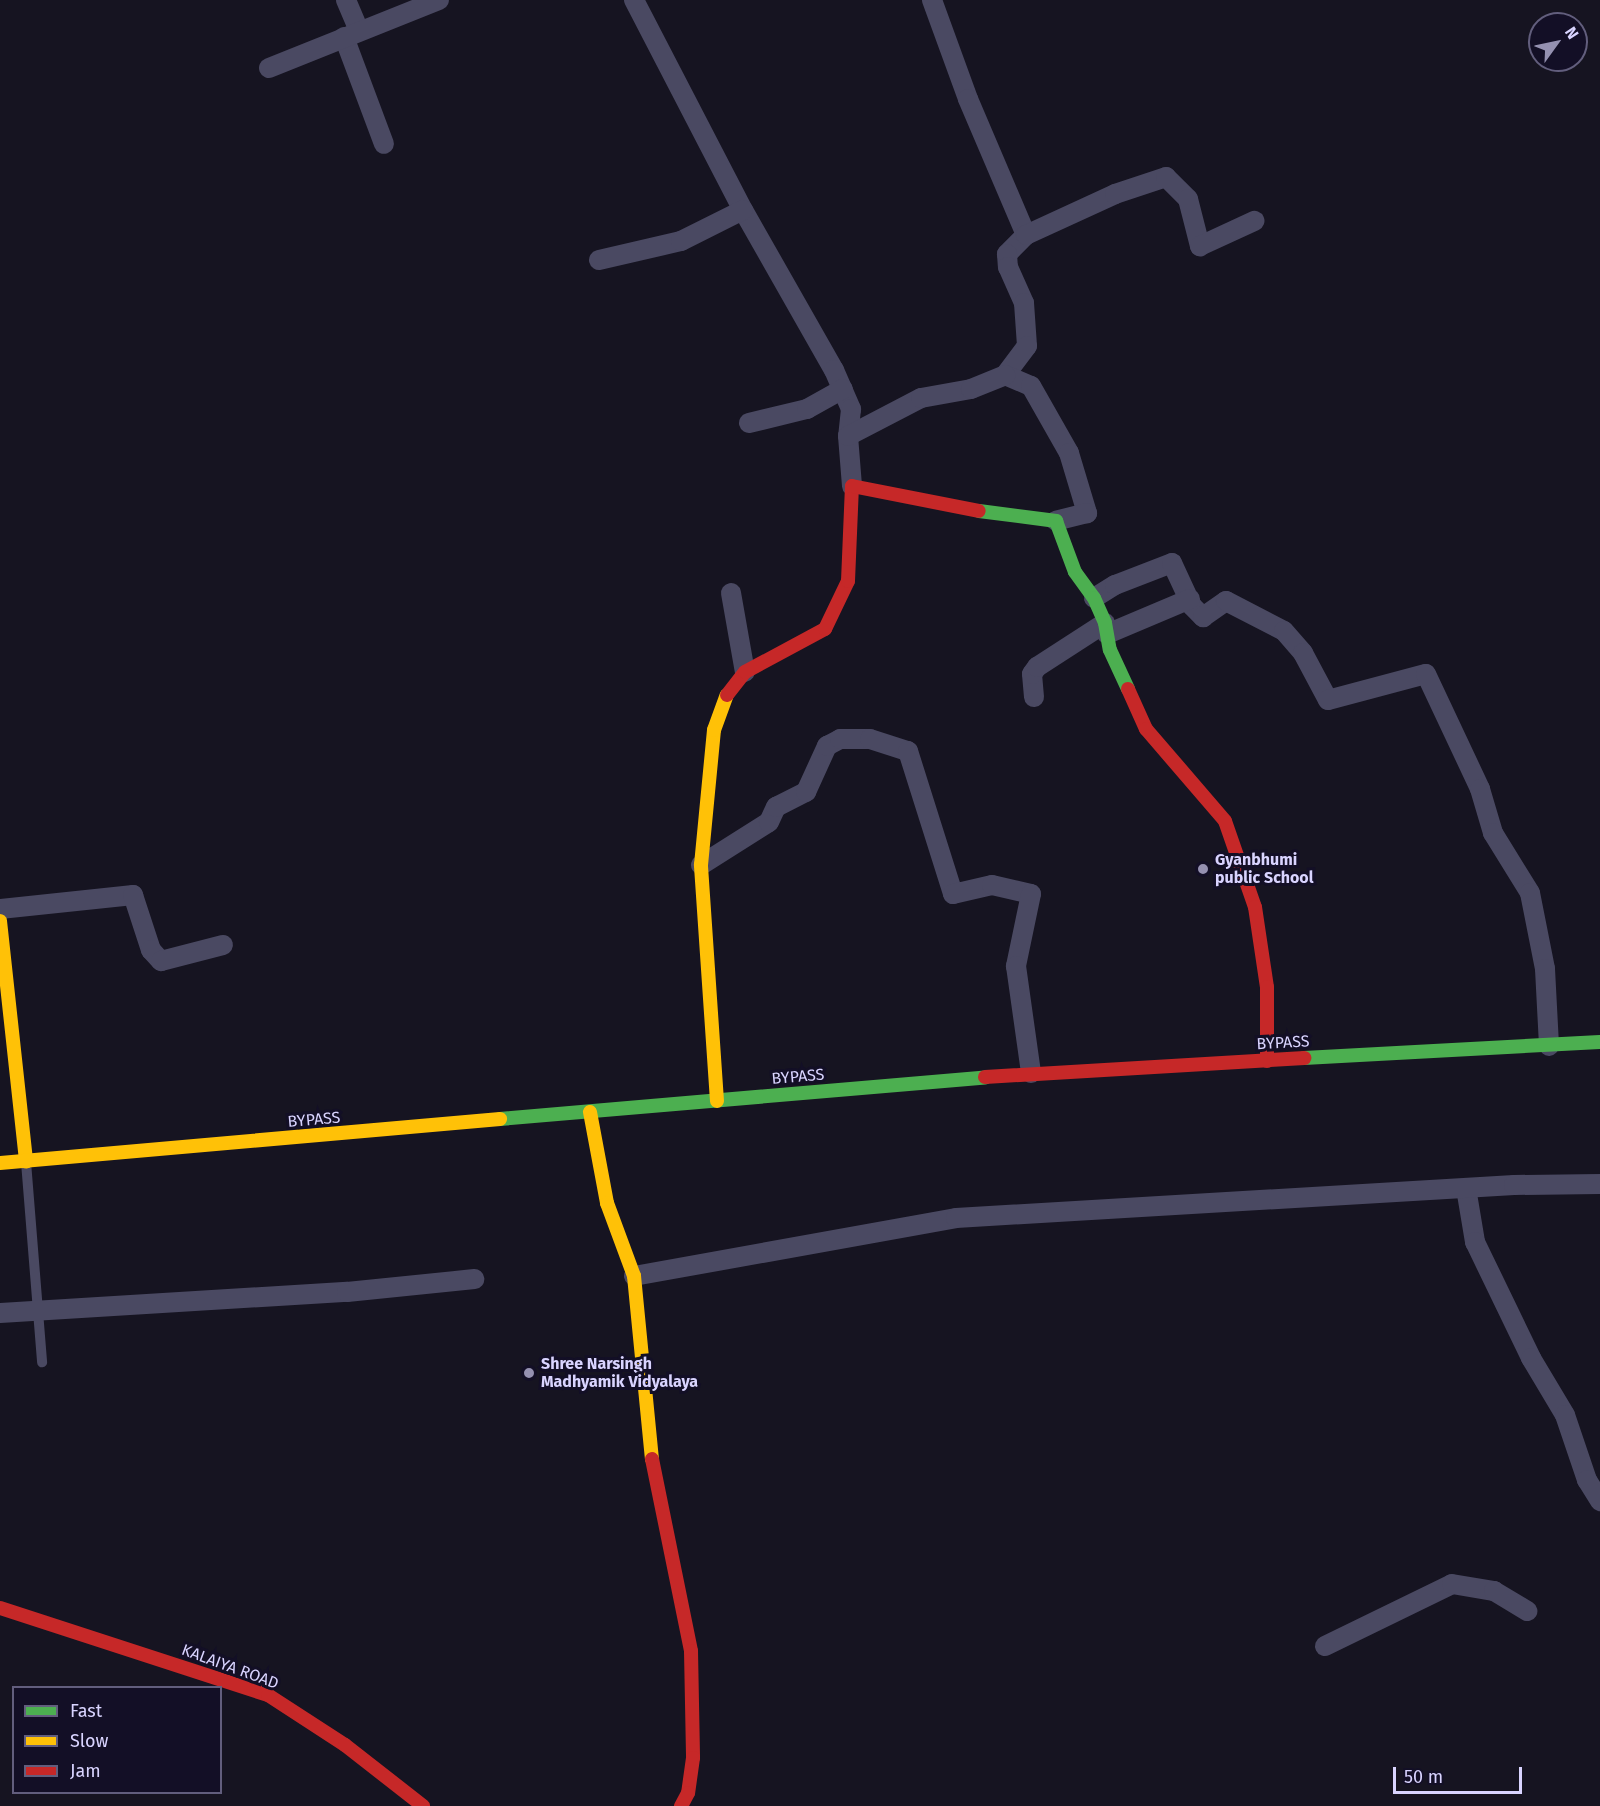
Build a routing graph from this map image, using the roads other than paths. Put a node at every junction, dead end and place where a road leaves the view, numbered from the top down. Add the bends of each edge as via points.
1 (346, 0) edge
2 (439, 0) edge
3 (634, 0) edge
4 (932, 0) edge
5 (352, 33) junction
6 (270, 68) dead end
7 (384, 144) dead end
8 (742, 210) junction
9 (1254, 221) dead end
10 (1026, 235) junction
11 (599, 260) dead end
12 (1005, 375) junction
13 (843, 389) junction
14 (749, 423) dead end
15 (848, 436) junction
16 (852, 486) junction
17 (1056, 521) junction
18 (730, 593) dead end
19 (1094, 598) junction
20 (1190, 599) junction
21 (1106, 628) junction
22 (745, 672) junction
23 (1034, 697) dead end
24 (701, 865) junction
25 (0, 909) edge
26 (0, 921) edge
27 (224, 945) dead end
28 (1600, 1042) edge
29 (1549, 1046) junction
30 (1267, 1060) junction
31 (1031, 1072) junction
32 (717, 1101) junction
33 (590, 1112) junction
34 (26, 1162) junction
35 (0, 1163) edge
36 (1600, 1184) edge
37 (1466, 1188) junction
38 (633, 1276) junction
39 (474, 1279) dead end
40 (38, 1310) junction
41 (0, 1313) edge
42 (42, 1362) dead end
43 (1600, 1501) edge
44 (0, 1608) edge
45 (1527, 1611) dead end
46 (1325, 1646) dead end
47 (423, 1806) edge
48 (681, 1806) edge

1 - 5 street
2 - 5 street
3 - 8 street
4 - 10 street via 968,99
5 - 6 street
5 - 7 street
8 - 11 street via 681,241
8 - 13 street
9 - 10 street via 1200,246 1188,199 1166,177 1115,194
10 - 12 street via 1007,254 1008,267 1024,303 1027,346
12 - 15 street via 971,389 921,398
12 - 17 street via 1031,387 1069,453 1087,513
13 - 14 street via 807,409
13 - 15 street via 852,409
15 - 16 street
16 - 17 main road via 930,504
16 - 22 main road via 848,581 825,629
17 - 19 main road via 1075,572
18 - 22 street
19 - 20 street via 1115,585 1172,563
19 - 21 main road
20 - 21 street
20 - 29 street via 1203,617 1226,601 1284,631 1309,663 1328,700 1426,674 1480,789 1493,833 1530,893 1545,969
21 - 23 street via 1037,667 1032,674
21 - 30 main road via 1110,650 1146,729 1224,821 1235,850 1255,907 1265,975
22 - 24 main road via 726,696 714,730
24 - 31 street via 769,822 776,807 806,792 827,746 840,739 870,739 908,751 953,894 992,885 1031,894 1016,966
24 - 32 main road
25 - 27 street via 134,895 151,950 161,961
26 - 34 main road
28 - 29 main road, BYPASS
29 - 30 main road, BYPASS
30 - 31 main road, BYPASS
31 - 32 main road, BYPASS
32 - 33 main road, BYPASS
33 - 34 main road, BYPASS
33 - 38 main road via 607,1203
34 - 35 main road, BYPASS
34 - 40 lane
36 - 37 street
37 - 38 street via 956,1218
37 - 43 street via 1475,1242 1531,1358 1565,1415 1587,1480
38 - 48 main road via 644,1354 653,1479 691,1651 693,1758 688,1793
39 - 40 street via 347,1292
40 - 41 street
40 - 42 lane
44 - 47 main road, KALAIYA ROAD via 268,1695 345,1745
45 - 46 street via 1494,1591 1452,1584

